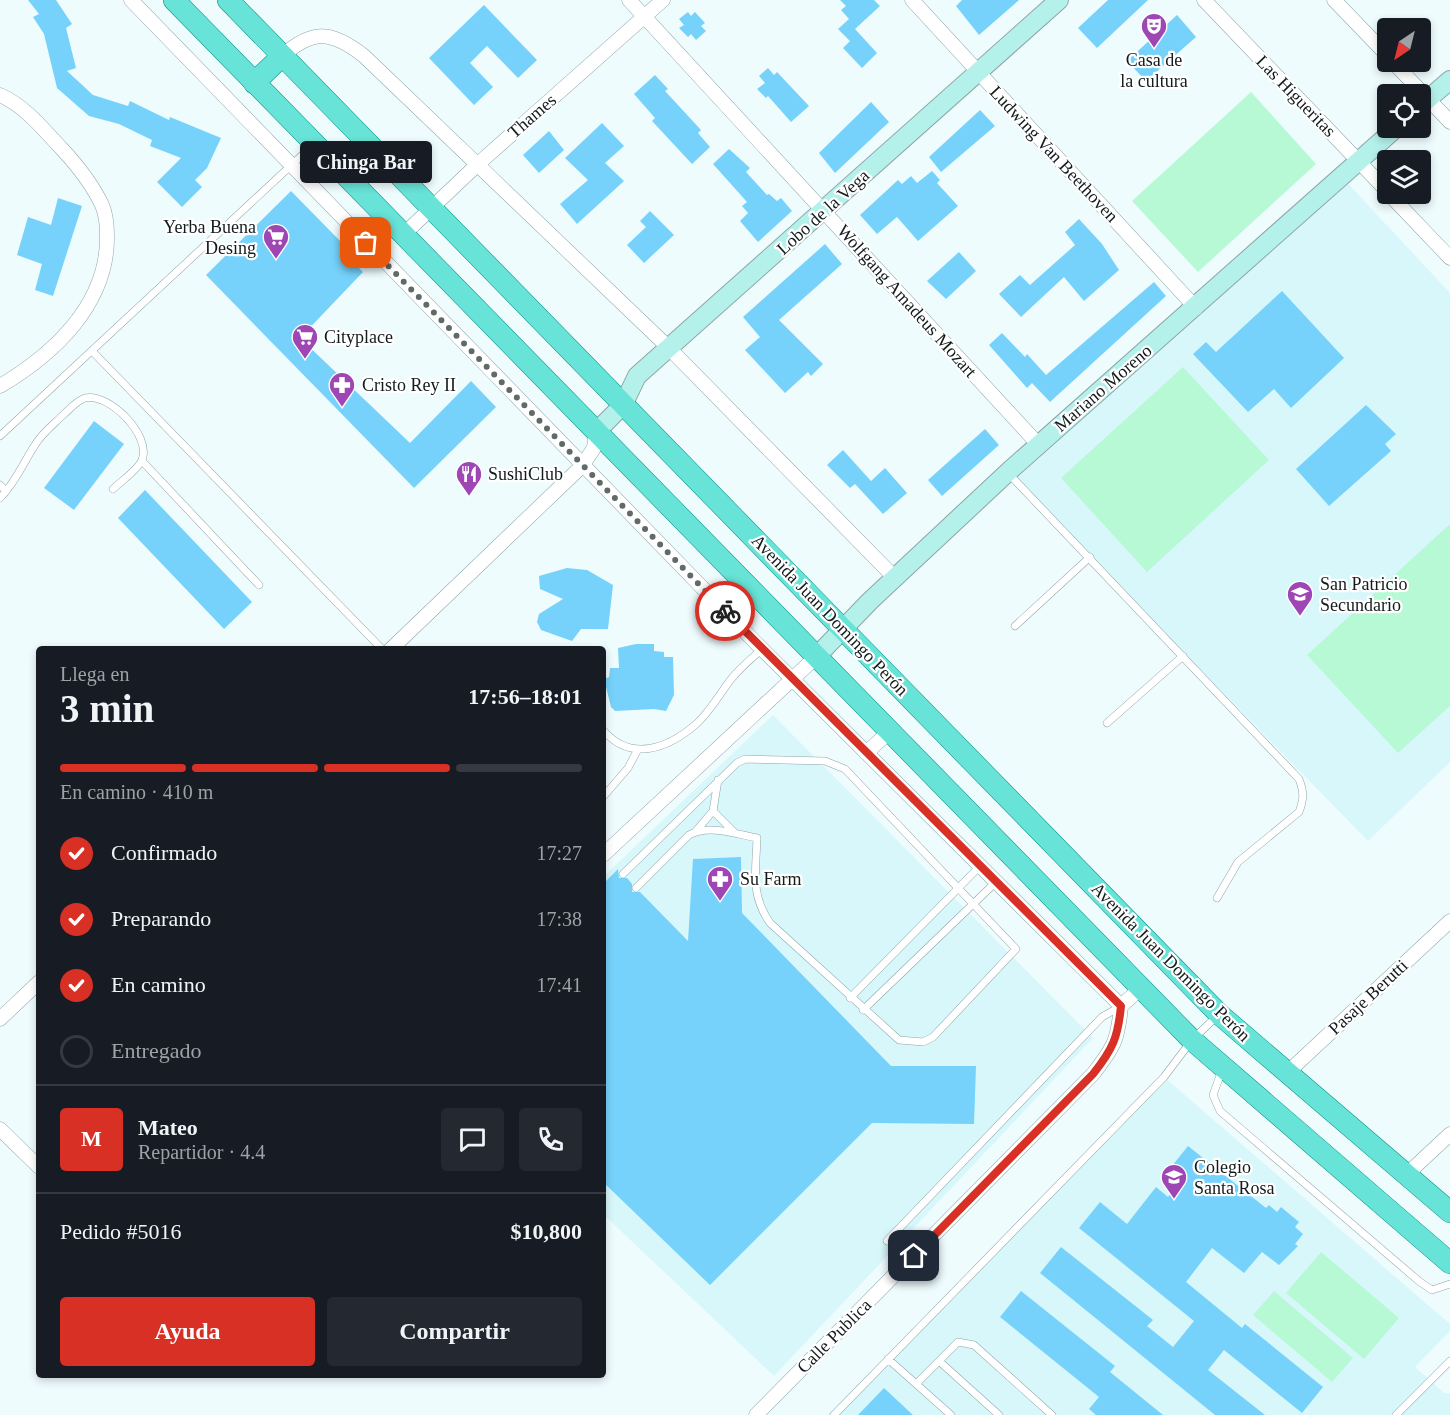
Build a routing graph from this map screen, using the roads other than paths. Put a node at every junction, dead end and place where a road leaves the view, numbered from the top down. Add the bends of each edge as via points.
1 (131, 0) edge
2 (174, 0) edge
3 (228, 0) edge
4 (629, 0) edge
5 (663, 0) edge
6 (912, 0) edge
7 (1059, 0) edge
8 (1204, 0) edge
9 (1334, 0) edge
10 (644, 17) junction
11 (1377, 45) edge
12 (281, 57) junction
13 (979, 72) junction
14 (1401, 72) edge
15 (1450, 80) edge
16 (254, 83) junction
17 (1410, 84) edge
18 (0, 94) edge
19 (1431, 97) edge
20 (1431, 108) edge
21 (1450, 122) edge
22 (1384, 138) edge
23 (313, 144) junction
24 (1358, 161) junction
25 (478, 164) junction
26 (291, 166) junction
27 (1377, 181) edge
28 (1398, 204) edge
29 (431, 208) junction
30 (824, 211) junction
31 (403, 235) junction
32 (1450, 258) edge
33 (1196, 308) junction
34 (669, 348) junction
35 (92, 351) junction
36 (0, 386) edge
37 (623, 405) junction
38 (596, 432) junction
39 (0, 436) edge
40 (1038, 444) junction
41 (142, 461) junction
42 (582, 466) junction
43 (1008, 472) junction
44 (0, 485) edge
45 (113, 489) dead end
46 (6, 491) junction
47 (0, 498) edge
48 (1090, 558) junction
49 (895, 578) junction
50 (259, 585) dead end
51 (1015, 626) dead end
52 (844, 629) junction
53 (379, 646) edge
54 (394, 646) edge
55 (762, 649) junction
56 (1183, 656) junction
57 (816, 657) junction
58 (792, 679) junction
59 (1107, 723) dead end
60 (889, 732) junction
61 (606, 733) edge
62 (637, 750) junction
63 (866, 753) junction
64 (718, 780) junction
65 (606, 794) edge
66 (712, 811) junction
67 (696, 831) junction
68 (736, 834) junction
69 (606, 852) edge
70 (980, 867) junction
71 (623, 874) dead end
72 (996, 882) junction
73 (636, 888) dead end
74 (958, 889) junction
75 (1216, 898) dead end
76 (972, 904) junction
77 (1450, 921) edge
78 (36, 985) edge
79 (1141, 988) junction
80 (850, 998) junction
81 (1121, 1006) junction
82 (863, 1010) junction
83 (1219, 1014) junction
84 (0, 1019) edge
85 (1192, 1040) junction
86 (1223, 1067) junction
87 (1287, 1073) junction
88 (0, 1129) edge
89 (1450, 1134) edge
90 (36, 1164) edge
91 (1405, 1176) junction
92 (1450, 1212) edge
93 (887, 1241) dead end
94 (1450, 1263) edge
95 (1450, 1284) edge
96 (888, 1359) junction
97 (939, 1361) junction
98 (1450, 1361) edge
99 (916, 1384) junction
100 (756, 1415) edge
101 (834, 1415) edge
102 (951, 1415) edge
103 (999, 1415) edge
104 (1052, 1415) edge
105 (1396, 1415) edge

1 - 26 street
2 - 16 main road, Avenida Juan Domingo Perón
3 - 12 main road, Avenida Juan Domingo Perón
4 - 10 street, Wolfgang Amadeus Mozart
5 - 10 street, Thames
6 - 13 street, Ludwing Van Beethoven
7 - 13 street, Lobo de la Vega
8 - 24 street, Las Higueritas
9 - 11 street
10 - 25 street, Thames
10 - 30 street, Wolfgang Amadeus Mozart
12 - 16 main road
12 - 25 street via 306,38 322,35 352,46
12 - 29 main road, Avenida Juan Domingo Perón
13 - 30 street, Lobo de la Vega
13 - 33 street, Ludwing Van Beethoven
14 - 17 street
15 - 19 street
16 - 23 main road, Avenida Juan Domingo Perón
18 - 36 street via 33,117 69,156 102,205 107,226 107,253 98,283 77,322 31,368
20 - 21 street
22 - 24 street, Mariano Moreno
23 - 26 lane
23 - 31 main road, Avenida Juan Domingo Perón
24 - 27 street, Las Higueritas
24 - 33 street, Mariano Moreno
25 - 29 street, Thames
25 - 34 street
26 - 35 lane
26 - 42 street
28 - 32 street, Las Higueritas
29 - 31 street, Thames
29 - 37 main road, Avenida Juan Domingo Perón
30 - 34 street, Lobo de la Vega
30 - 40 street, Wolfgang Amadeus Mozart
31 - 38 main road, Avenida Juan Domingo Perón
33 - 40 street, Mariano Moreno
34 - 37 street, Lobo de la Vega via 637,376
34 - 49 street
35 - 39 lane
35 - 53 lane
37 - 38 street, Lobo de la Vega
37 - 52 main road, Avenida Juan Domingo Perón
38 - 42 street via 594,448
38 - 57 main road, Avenida Juan Domingo Perón
40 - 43 street, Mariano Moreno
41 - 45 lane
41 - 46 lane via 144,447 140,434 100,398 85,398 36,443
41 - 50 lane
42 - 54 street
42 - 55 street
43 - 48 lane
43 - 49 street, Mariano Moreno
44 - 46 lane
46 - 47 lane
48 - 51 lane
48 - 56 lane
49 - 52 street, Mariano Moreno
52 - 57 street, Mariano Moreno
52 - 83 main road, Avenida Juan Domingo Perón
55 - 58 street
55 - 62 lane via 733,676 696,724 661,747
56 - 59 lane
56 - 75 lane via 1291,770 1303,790 1299,812 1238,862
57 - 58 street
57 - 60 main road, Avenida Juan Domingo Perón
58 - 63 street
58 - 69 street
60 - 63 street
60 - 79 main road, Avenida Juan Domingo Perón
61 - 62 lane via 621,746
62 - 65 lane via 628,768
63 - 70 street
64 - 66 lane
64 - 71 lane
64 - 74 lane via 745,759 836,763
66 - 67 lane
66 - 68 lane
67 - 68 lane
67 - 73 lane
68 - 80 lane via 757,838 755,895 770,923
70 - 72 street
70 - 74 lane
72 - 76 lane
72 - 81 street
74 - 76 lane
74 - 80 lane
76 - 82 lane
76 - 82 lane via 1016,949 933,1036 923,1042 899,1040
77 - 87 street, Pasaje Berutti
78 - 84 street
79 - 81 street
79 - 85 main road, Avenida Juan Domingo Perón
80 - 82 lane
81 - 93 lane via 1102,1017
81 - 100 street, Calle Publica via 1118,1035 1093,1074
83 - 85 lane
83 - 87 main road, Avenida Juan Domingo Perón
85 - 86 main road, Avenida Juan Domingo Perón
85 - 96 lane via 1164,1077
86 - 94 main road, Avenida Juan Domingo Perón
86 - 95 lane via 1213,1095 1220,1111 1420,1282 1432,1290
87 - 91 main road, Avenida Juan Domingo Perón
88 - 90 street
89 - 91 street
91 - 92 main road, Avenida Juan Domingo Perón
96 - 99 lane
96 - 101 lane
97 - 99 lane
97 - 103 lane
97 - 104 lane via 958,1342 974,1345
98 - 105 lane
99 - 102 lane

